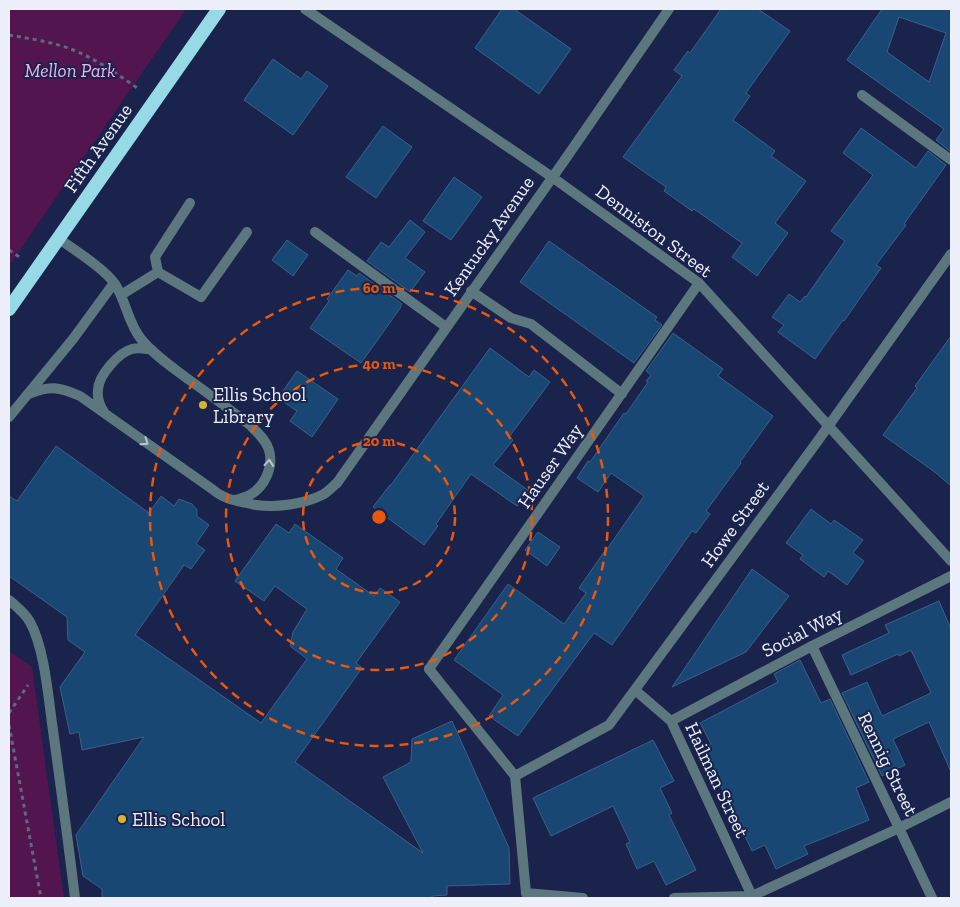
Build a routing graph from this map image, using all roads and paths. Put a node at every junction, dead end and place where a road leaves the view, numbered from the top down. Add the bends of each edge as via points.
1 (218, 9) edge
2 (305, 9) edge
3 (669, 9) edge
4 (9, 35) edge
5 (862, 95) dead end
6 (155, 100) junction
7 (951, 160) edge
8 (552, 177) junction
9 (190, 203) dead end
10 (247, 232) dead end
11 (315, 232) dead end
12 (58, 238) junction
13 (951, 254) edge
14 (158, 272) junction
15 (114, 283) junction
16 (699, 283) junction
17 (472, 291) junction
18 (121, 296) junction
19 (9, 309) edge
20 (446, 327) junction
21 (153, 351) junction
22 (29, 394) junction
23 (622, 394) junction
24 (106, 414) junction
25 (9, 418) edge
26 (828, 426) junction
27 (235, 500) junction
28 (951, 561) edge
29 (951, 576) edge
30 (9, 600) edge
31 (812, 646) junction
32 (43, 664) junction
33 (635, 690) junction
34 (9, 713) edge
35 (671, 721) junction
36 (9, 725) edge
37 (515, 776) junction
38 (951, 802) edge
39 (899, 828) junction
40 (752, 896) junction
41 (41, 898) edge
42 (75, 898) edge
43 (583, 898) edge
44 (674, 898) edge
45 (932, 898) edge

1 - 6 highway, Fifth Avenue
2 - 8 street, Denniston Street
3 - 8 street, Kentucky Avenue
4 - 6 path via 82,54
5 - 7 street
6 - 12 highway, Fifth Avenue
8 - 16 street, Denniston Street
8 - 17 street, Kentucky Avenue
9 - 14 street via 155,257
10 - 14 street via 201,297
11 - 20 street
12 - 15 street
12 - 19 highway, Fifth Avenue
13 - 26 street, Howe Street
14 - 18 street
15 - 18 street
15 - 22 street
16 - 23 street, Hauser Way
16 - 26 street, Denniston Street
17 - 20 street, Kentucky Avenue
17 - 23 street via 511,318 531,324
18 - 21 street via 132,325
20 - 27 street, Kentucky Avenue via 330,490 304,502 281,506 257,506
21 - 24 street via 132,349 112,363 97,388 98,399
27 -> 21 street via 256,492 262,486 269,469 269,448 250,425
22 - 24 street, Kentucky Avenue via 40,389 63,389
22 - 25 street
23 - 37 street, Hauser Way via 429,669
24 -> 27 street, Kentucky Avenue via 212,490
26 - 28 street, Denniston Street
26 - 33 street, Howe Street
29 - 31 street, Social Way
30 - 32 street via 30,622
31 - 35 street, Social Way
31 - 39 street, Rennig Street
32 - 34 path
32 - 42 street
33 - 35 street, Hailman Street
33 - 37 street, Howe Street via 609,726
35 - 40 street, Hailman Street
36 - 41 path
37 - 43 street via 526,893
38 - 39 street
39 - 40 street
39 - 45 street, Rennig Street
40 - 44 street

